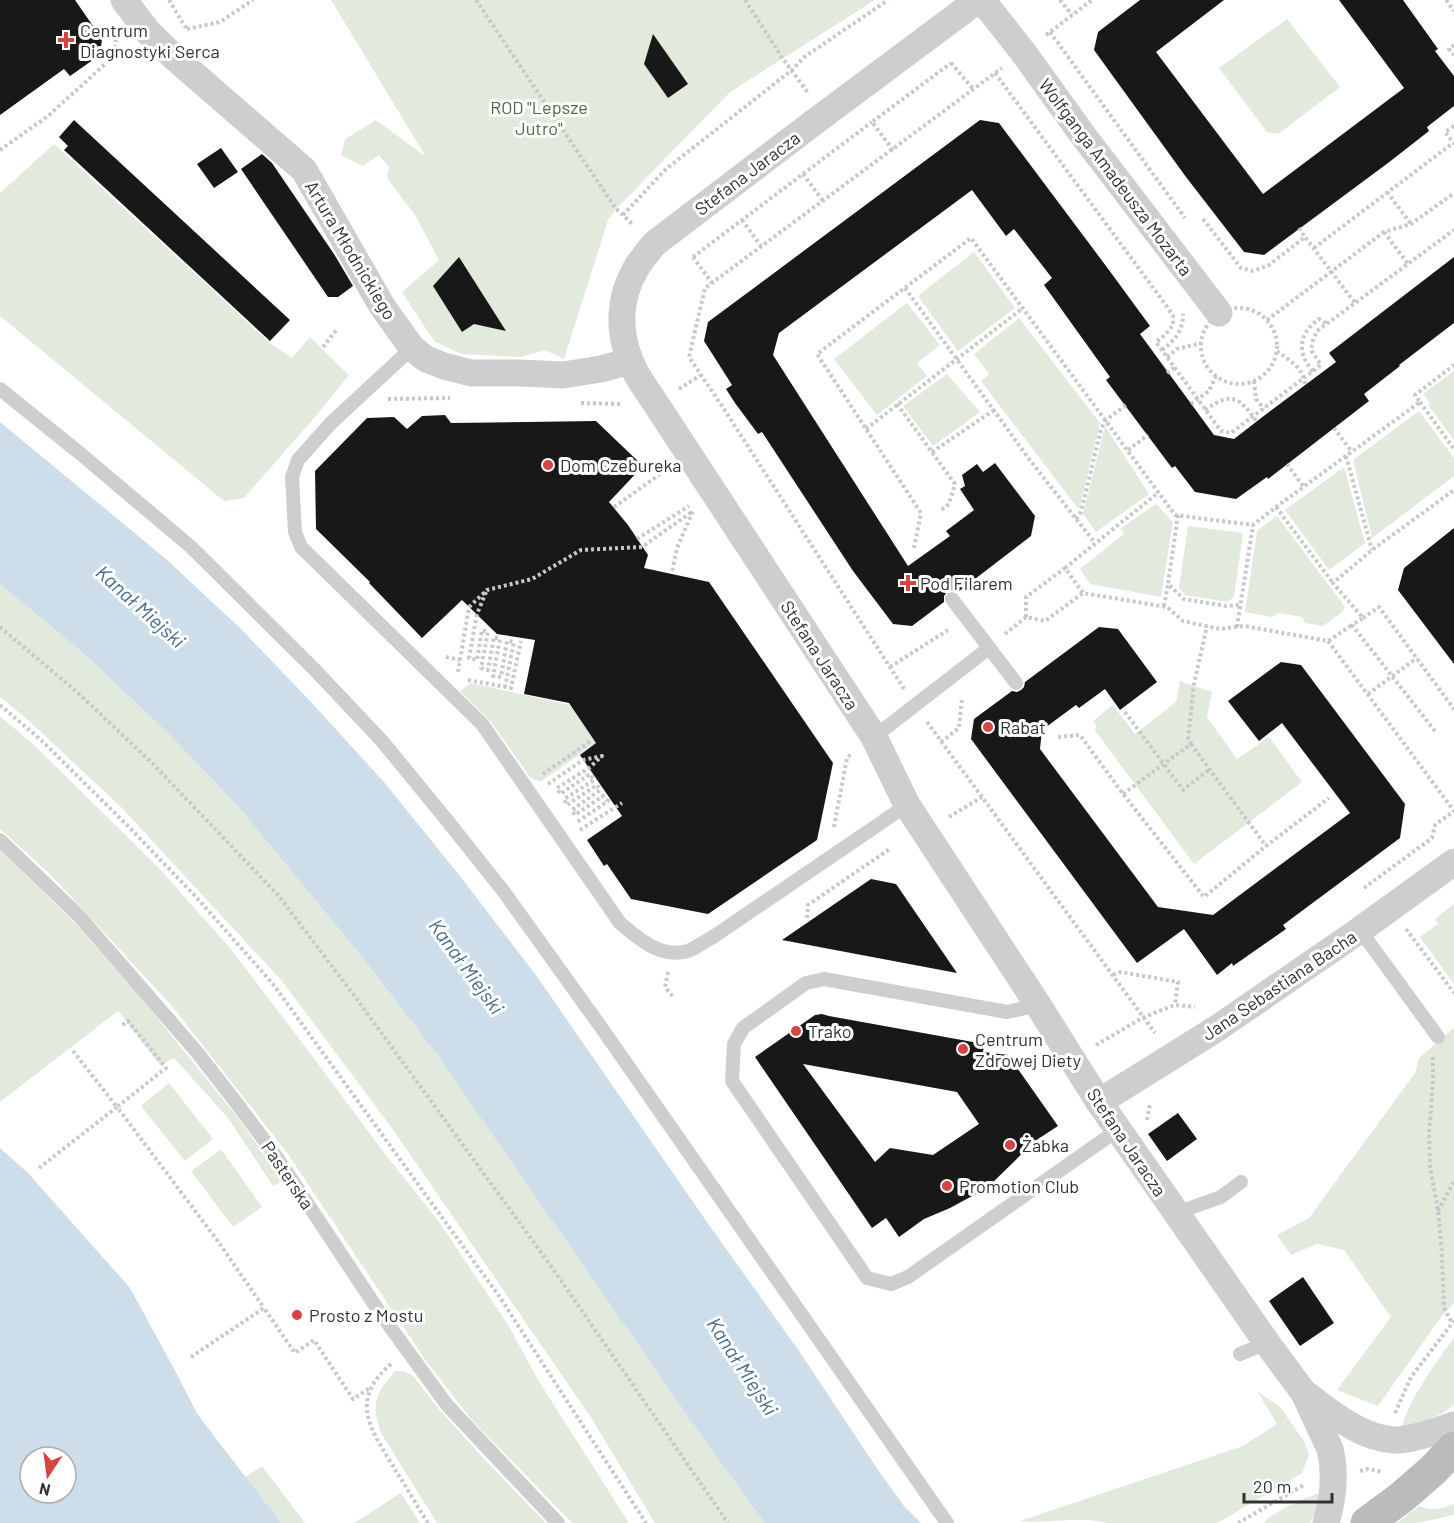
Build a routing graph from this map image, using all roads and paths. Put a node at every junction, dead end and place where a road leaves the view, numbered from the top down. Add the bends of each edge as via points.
1 (124, 0) edge
2 (254, 0) edge
3 (476, 0) edge
4 (745, 0) edge
5 (888, 0) edge
6 (980, 0) edge
7 (1060, 0) edge
8 (1092, 0) edge
9 (1446, 0) edge
10 (1454, 10) edge
11 (1072, 15) junction
12 (187, 29) dead end
13 (1050, 32) junction
14 (116, 35) dead end
15 (1454, 45) edge
16 (1018, 46) junction
17 (1454, 55) edge
18 (792, 70) junction
19 (974, 90) junction
20 (824, 115) junction
21 (872, 122) junction
22 (1454, 126) edge
23 (1454, 143) edge
24 (0, 150) edge
25 (892, 150) junction
26 (803, 174) junction
27 (1387, 192) junction
28 (1454, 193) edge
29 (823, 201) junction
30 (615, 209) dead end
31 (623, 215) dead end
32 (1186, 219) dead end
33 (1203, 219) dead end
34 (742, 220) junction
35 (1411, 225) junction
36 (1299, 228) dead end
37 (1384, 232) junction
38 (1305, 237) junction
39 (762, 246) junction
40 (1314, 248) junction
41 (1408, 264) dead end
42 (1332, 271) junction
43 (712, 283) junction
44 (905, 288) junction
45 (1355, 303) dead end
46 (1023, 308) junction
47 (1182, 309) dead end
48 (1219, 314) dead end
49 (1327, 324) dead end
50 (338, 329) dead end
51 (1201, 343) dead end
52 (323, 347) dead end
53 (412, 348) junction
54 (1162, 350) dead end
55 (1277, 351) junction
56 (1167, 357) dead end
57 (956, 359) junction
58 (630, 361) junction
59 (1454, 365) edge
60 (1175, 367) dead end
61 (1207, 367) dead end
62 (1313, 371) dead end
63 (1167, 373) dead end
64 (1216, 376) junction
65 (1254, 381) junction
66 (1305, 386) dead end
67 (0, 389) edge
68 (1420, 402) junction
69 (897, 404) junction
70 (1191, 404) dead end
71 (1126, 405) dead end
72 (1264, 409) dead end
73 (994, 410) junction
74 (1205, 410) dead end
75 (1106, 420) junction
76 (1257, 422) dead end
77 (1334, 428) dead end
78 (866, 429) junction
79 (1148, 435) dead end
80 (1454, 449) edge
81 (1128, 450) junction
82 (932, 452) junction
83 (1352, 452) junction
84 (1346, 456) junction
85 (1287, 464) dead end
86 (666, 471) dead end
87 (1304, 486) junction
88 (1454, 490) edge
89 (1159, 492) junction
90 (689, 505) dead end
91 (614, 507) dead end
92 (1276, 507) junction
93 (940, 511) dead end
94 (1178, 515) junction
95 (1076, 519) junction
96 (1253, 525) junction
97 (637, 539) dead end
98 (1095, 543) junction
99 (914, 548) dead end
100 (1372, 550) junction
101 (1065, 568) junction
102 (672, 572) dead end
103 (1333, 583) junction
104 (1168, 584) junction
105 (487, 590) junction
106 (1083, 593) junction
107 (952, 599) dead end
108 (1240, 605) junction
109 (1164, 606) junction
110 (1026, 617) junction
111 (966, 618) junction
112 (1363, 618) junction
113 (1207, 626) junction
114 (1352, 626) junction
115 (0, 627) edge
116 (1237, 627) junction
117 (520, 641) dead end
118 (1328, 641) junction
119 (989, 648) junction
120 (462, 651) dead end
121 (1417, 658) junction
122 (999, 661) junction
123 (890, 667) junction
124 (1392, 676) junction
125 (466, 680) dead end
126 (1016, 683) dead end
127 (505, 687) junction
128 (1368, 694) junction
129 (0, 705) edge
130 (914, 705) junction
131 (1454, 709) edge
132 (1125, 712) dead end
133 (1435, 731) dead end
134 (1058, 737) dead end
135 (591, 741) dead end
136 (941, 741) junction
137 (864, 744) junction
138 (1191, 744) junction
139 (1164, 764) junction
140 (1210, 769) junction
141 (550, 782) dead end
142 (1123, 794) junction
143 (531, 795) junction
144 (982, 797) junction
145 (1329, 798) dead end
146 (622, 803) dead end
147 (907, 805) junction
148 (1454, 811) edge
149 (925, 832) junction
150 (0, 840) edge
151 (1266, 846) junction
152 (891, 848) dead end
153 (838, 852) junction
154 (1454, 862) edge
155 (1363, 890) dead end
156 (1390, 908) junction
157 (807, 918) dead end
158 (1360, 930) junction
159 (1113, 975) junction
160 (1454, 993) edge
161 (1038, 1005) junction
162 (1175, 1005) junction
163 (1202, 1008) dead end
164 (1144, 1017) junction
165 (121, 1026) dead end
166 (1438, 1037) joint
167 (73, 1050) dead end
168 (1171, 1056) junction
169 (1073, 1061) junction
170 (1152, 1095) dead end
171 (1099, 1102) junction
172 (117, 1107) junction
173 (1146, 1124) dead end
174 (1119, 1130) junction
175 (39, 1168) dead end
176 (1454, 1181) edge
177 (1241, 1182) dead end
178 (1438, 1211) junction
179 (1176, 1213) junction
180 (264, 1308) junction
181 (1453, 1322) edge
182 (1267, 1343) junction
183 (408, 1350) junction
184 (1240, 1354) dead end
185 (191, 1357) dead end
186 (371, 1387) junction
187 (1304, 1393) junction
188 (1393, 1417) dead end
189 (1454, 1425) edge
190 (1454, 1448) edge
191 (1305, 1484) dead end
192 (428, 1523) edge
193 (558, 1523) edge
194 (646, 1523) edge
195 (728, 1523) edge
196 (947, 1523) edge
197 (1238, 1523) edge
198 (1326, 1523) edge
199 (1366, 1523) edge

1 - 53 street, Artura Młodnickiego via 153,37 304,170 382,306
2 - 12 path via 220,22
3 - 30 path
4 - 18 path
5 - 18 path via 803,58
6 - 16 street, Wolfganga Amadeusza Mozarta
6 - 20 street, Stefana Jaracza
7 - 11 path
8 - 11 path
9 - 10 path
11 - 13 path
13 - 16 path
13 - 32 path
14 - 24 path via 114,56 48,116
15 - 17 path via 1449,49
16 - 19 path
16 - 48 street, Wolfganga Amadeusza Mozarta
18 - 20 path
18 - 31 path via 666,169
19 - 21 path via 951,63
19 - 25 path
20 - 58 street, Stefana Jaracza via 654,244 635,269 625,295 621,324
21 - 25 path
21 - 26 path
22 - 23 path via 1445,132
23 - 27 path
25 - 29 path
26 - 29 path
26 - 34 path
27 - 35 path
27 - 40 path
28 - 35 path
29 - 39 path
33 - 38 path via 1242,268 1252,271 1269,265
34 - 39 path
34 - 43 path via 693,257
35 - 37 path
36 - 38 path
37 - 41 path
37 - 42 path
38 - 40 path
39 - 43 path
40 - 42 path
42 - 45 path
42 - 55 path via 1267,320 1276,337
43 - 123 path via 705,288 689,357
44 - 46 path via 971,238
44 - 57 path
44 - 78 path via 817,354
46 - 57 path
46 - 75 path
47 - 54 path via 1183,323 1178,335
49 - 62 path via 1318,319 1304,333 1304,357
50 - 52 path
51 - 56 path via 1177,349
53 - 58 street, Artura Młodnickiego via 426,359 471,373 563,375
53 - 143 lane via 331,423 298,460 292,477 295,532 302,547 482,724
55 - 65 path via 1273,364
55 - 66 path via 1299,368
57 - 69 path
57 - 73 path
58 - 137 street, Stefana Jaracza
59 - 68 path via 1415,394
60 - 63 path
61 - 64 path
64 - 65 path via 1241,384
64 - 70 path via 1209,391
65 - 72 path via 1256,399
67 - 196 lane via 190,547 315,670 389,750 504,892
68 - 80 path
68 - 83 path
69 - 78 path
69 - 82 path
71 - 75 path
73 - 82 path
73 - 95 path
74 - 76 path via 1219,400 1233,398
75 - 81 path
75 - 95 path
77 - 83 path
78 - 99 path via 921,513
79 - 81 path
81 - 89 path
82 - 93 path via 955,484 949,504
83 - 84 path
84 - 87 path
84 - 100 path
85 - 87 path
86 - 91 path
87 - 92 path
88 - 100 path
89 - 94 path
89 - 98 path
90 - 97 path
92 - 96 path
92 - 103 path
94 - 96 path
94 - 104 path
95 - 98 path
96 - 108 path
98 - 101 path
100 - 103 path
101 - 106 path
101 - 110 path via 1026,597
102 - 105 path via 677,548 693,511 642,547 580,550 532,579
103 - 112 path
104 - 108 path via 1184,599
104 - 109 path
105 - 120 path via 469,607
105 - 127 path via 477,614 470,658 477,660 482,630 488,632 481,668 488,670 494,637 500,639 493,676 501,677 507,641 514,642
106 - 109 path
106 - 110 path via 1045,621
107 - 111 lane
108 - 116 path
109 - 113 path via 1184,621
110 - 119 path
111 - 119 lane
111 - 123 path
112 - 114 path
112 - 121 path via 1379,607
113 - 116 path
113 - 138 path via 1194,684 1188,740
114 - 118 path
114 - 124 path
115 - 195 path via 152,763 278,895 551,1266
116 - 118 path
117 - 127 path via 511,688
118 - 128 path
119 - 122 lane
119 - 130 lane
121 - 124 path
121 - 131 path
122 - 126 lane
122 - 136 path via 963,689 959,728
123 - 130 path
124 - 128 path
124 - 133 path
125 - 127 path
128 - 148 path
129 - 194 path via 42,740 130,828 273,984 499,1296
130 - 136 path
130 - 137 lane
132 - 139 path
134 - 142 path via 1080,735
135 - 143 path via 539,777
136 - 144 path
137 - 147 street, Stefana Jaracza
137 - 153 path via 847,758 831,844
138 - 139 path
138 - 140 path
139 - 140 path via 1183,790
139 - 142 path
140 - 151 path
141 - 146 path via 584,760 602,756 557,788 560,794 590,774 594,780 564,799 567,805 597,785 600,790 572,810 575,815 603,796 608,801 576,823 574,834
142 - 151 path via 1204,897
143 - 153 lane via 620,923 644,942 671,953 689,950 713,937
144 - 149 path
144 - 159 path
145 - 151 path
147 - 149 street, Stefana Jaracza
147 - 153 lane
148 - 155 path via 1435,825 1432,838
149 - 161 street, Stefana Jaracza
150 - 183 lane, Pasterska via 79,916 203,1060 278,1159
152 - 157 path via 808,905
154 - 156 street, Jana Sebastiana Bacha
156 - 158 street, Jana Sebastiana Bacha
156 - 160 path
158 - 166 lane
158 - 168 street, Jana Sebastiana Bacha
159 - 162 path via 1121,972 1178,982
159 - 164 path
161 - 169 street, Stefana Jaracza
161 - 174 lane via 1007,1012 824,979 806,983 743,1028 734,1044 732,1081 867,1278 891,1284 908,1277
162 - 163 path
162 - 164 path
164 - 168 path
164 - 169 path
165 - 172 path via 128,1021 166,1068
166 - 178 path via 1431,1046 1429,1133
167 - 172 path
168 - 171 street, Jana Sebastiana Bacha
169 - 171 street, Stefana Jaracza
170 - 173 path
171 - 174 street, Stefana Jaracza
172 - 175 path
172 - 180 path
174 - 179 street, Stefana Jaracza
176 - 178 path
177 - 179 lane via 1221,1197
178 - 181 path via 1444,1308
179 - 182 street, Stefana Jaracza
180 - 185 path
180 - 186 path via 295,1353 314,1340 353,1400
181 - 188 path via 1411,1377
182 - 184 lane
182 - 187 street, Stefana Jaracza
183 - 186 path
183 - 193 lane, Pasterska via 447,1406
186 - 192 path via 366,1410 375,1435
187 - 189 street, Stefana Jaracza via 1371,1436 1396,1440
187 - 198 street, Stefana Jaracza via 1332,1458 1334,1481
190 - 199 main road via 1402,1497
191 - 197 path

